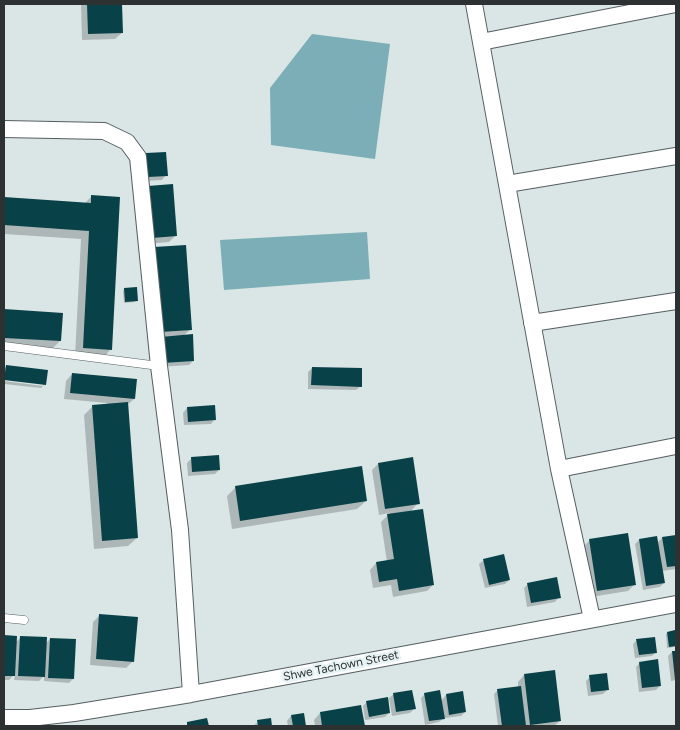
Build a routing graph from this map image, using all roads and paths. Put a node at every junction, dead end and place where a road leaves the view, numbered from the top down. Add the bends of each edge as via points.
1 (474, 4) edge
2 (676, 4) edge
3 (481, 42) junction
4 (4, 129) edge
5 (676, 156) edge
6 (507, 184) junction
7 (676, 301) edge
8 (532, 323) junction
9 (4, 346) edge
10 (160, 366) junction
11 (676, 446) edge
12 (558, 469) junction
13 (676, 604) edge
14 (4, 618) edge
15 (592, 619) junction
16 (24, 620) dead end
17 (191, 694) junction
18 (4, 718) edge
19 (76, 720) edge

1 - 3 street
2 - 3 street
3 - 6 street
4 - 10 street via 104,131 126,142 138,157
5 - 6 street
6 - 8 street
7 - 8 street
8 - 12 street
9 - 10 lane
10 - 17 street via 180,530
11 - 12 street
12 - 15 street
13 - 15 street, Shwe Tachown Street
14 - 16 lane
15 - 17 street, Shwe Tachown Street
17 - 19 street, Shwe Tachown Street
18 - 19 street, Shwe Tachown Street

